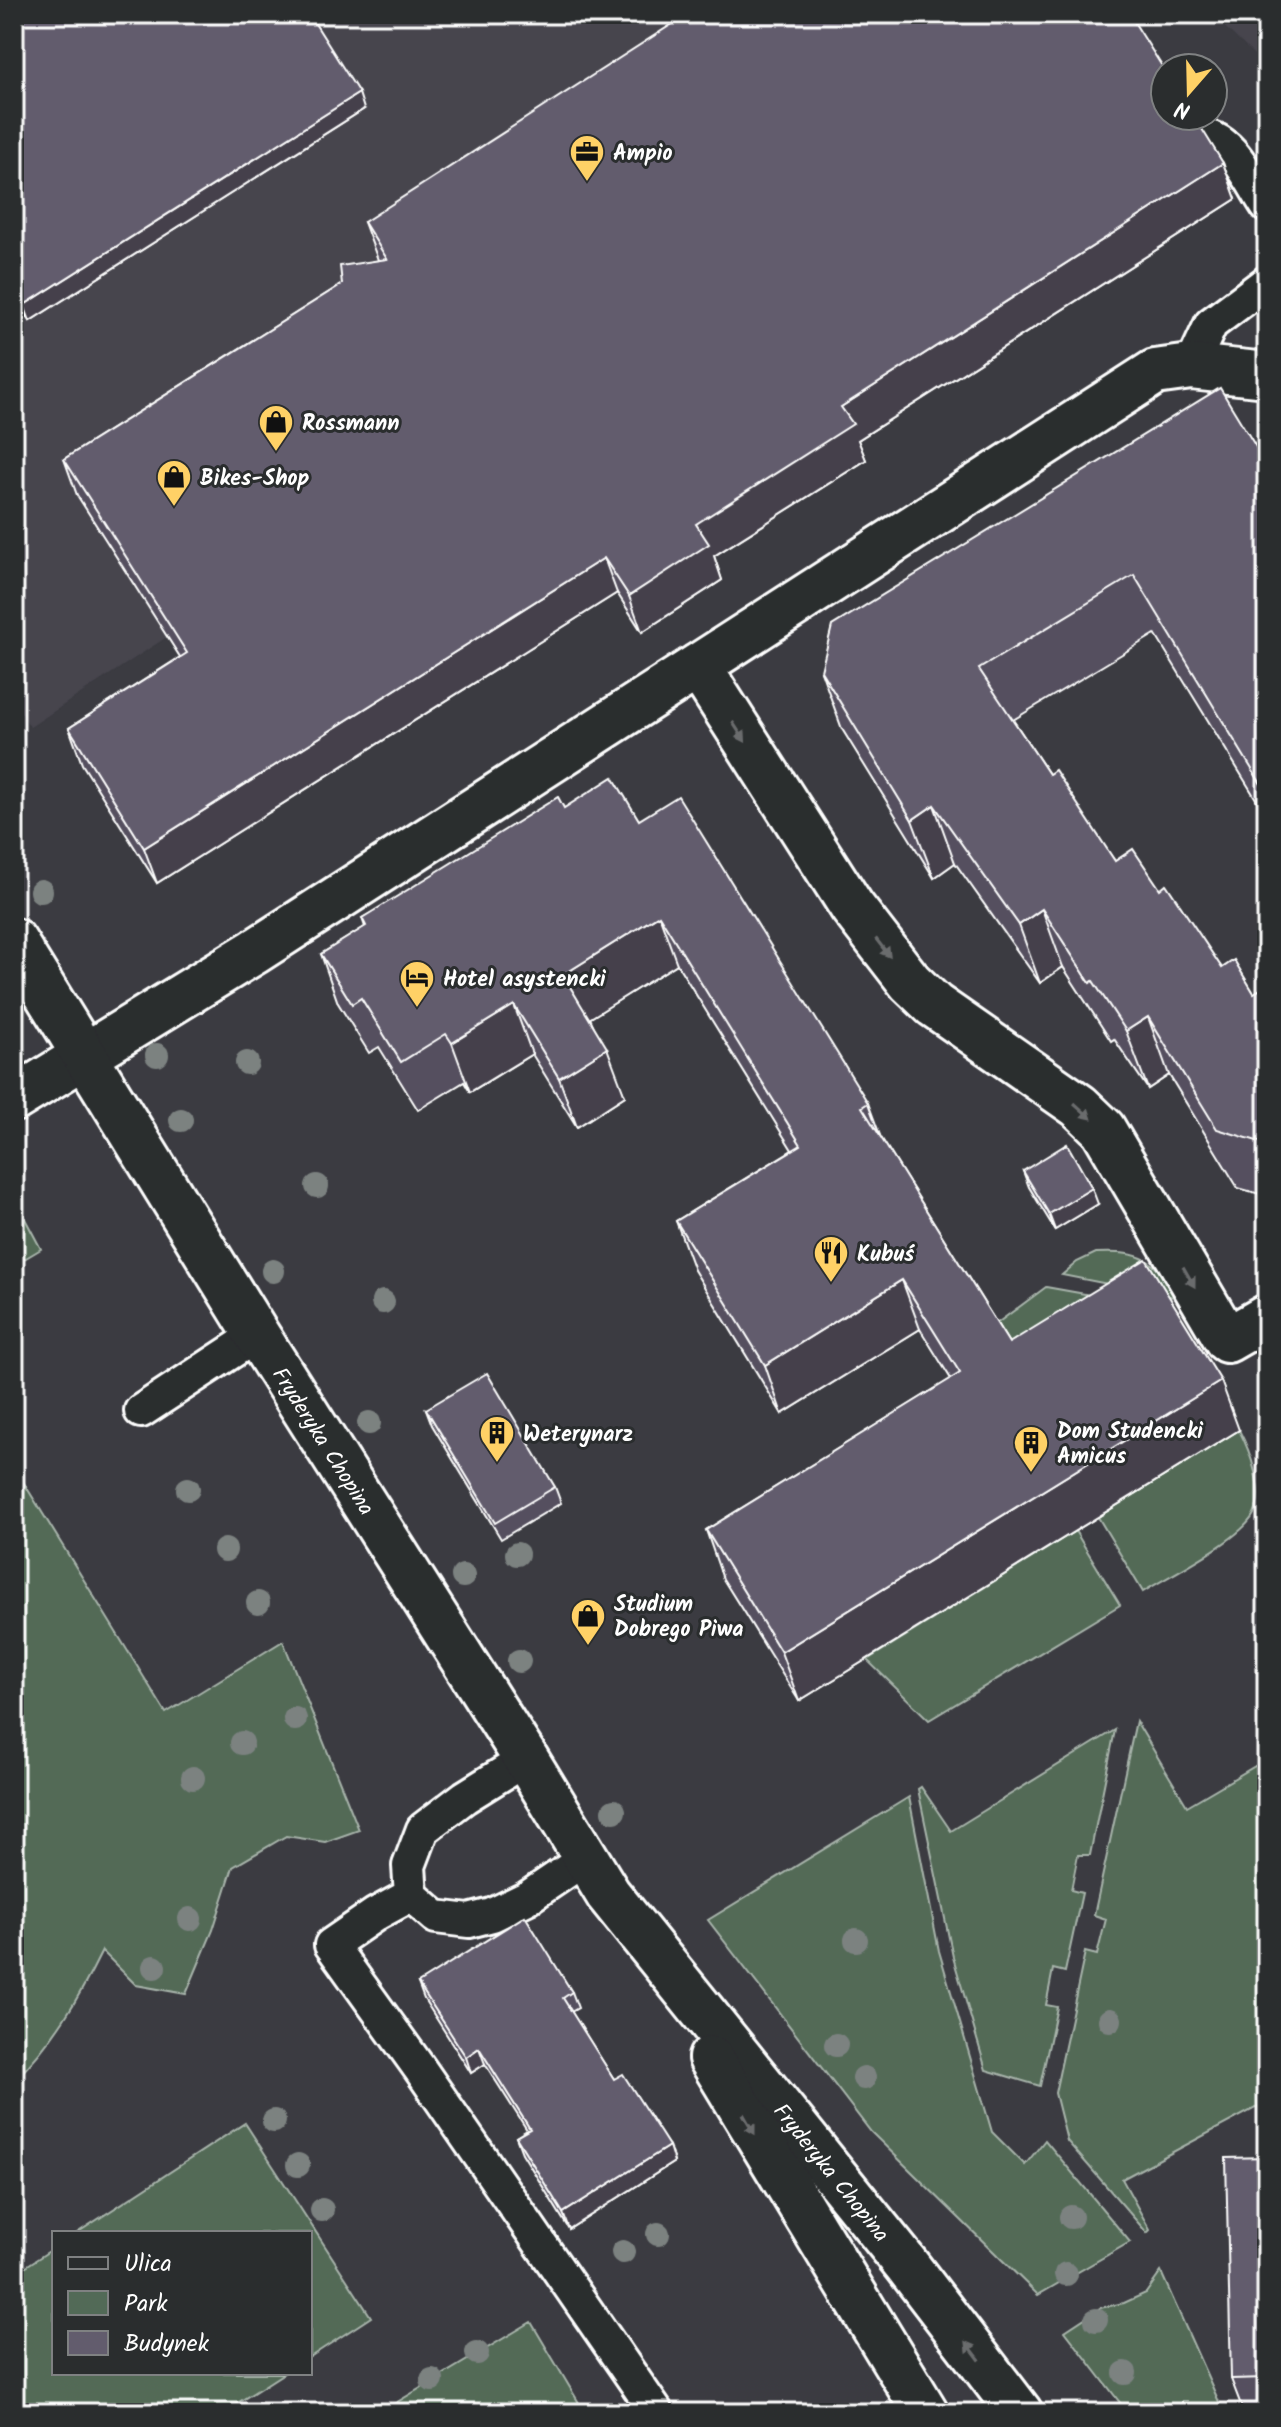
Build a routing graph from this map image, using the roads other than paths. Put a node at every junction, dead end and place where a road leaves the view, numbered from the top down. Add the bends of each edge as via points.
1 (1196, 135) edge
2 (1267, 206) edge
3 (1267, 282) edge
4 (1191, 367) junction
5 (1267, 375) edge
6 (698, 666) junction
7 (14, 941) edge
8 (85, 1055) junction
9 (14, 1099) edge
10 (1267, 1317) edge
11 (257, 1335) junction
12 (141, 1411) dead end
13 (526, 1759) junction
14 (586, 1858) junction
15 (411, 1895) junction
16 (639, 1936) junction
17 (922, 2412) edge
18 (657, 2413) edge
19 (1020, 2413) edge

1 - 2 lane via 1226,145
3 - 4 lane via 1211,324
4 - 5 street
4 - 6 street via 1155,372
6 - 8 street
6 -> 10 street via 852,907 910,982 1103,1129 1227,1340
7 - 8 street, Fryderyka Chopina
8 - 9 street
8 - 11 street, Fryderyka Chopina
11 - 12 lane
11 - 13 street, Fryderyka Chopina
13 - 14 street, Fryderyka Chopina
13 - 15 lane via 423,1829 409,1866
14 - 15 lane via 527,1898 469,1921 436,1917
14 - 16 street, Fryderyka Chopina
15 - 18 lane via 331,1945
16 -> 17 street, Fryderyka Chopina
19 -> 16 street, Fryderyka Chopina

